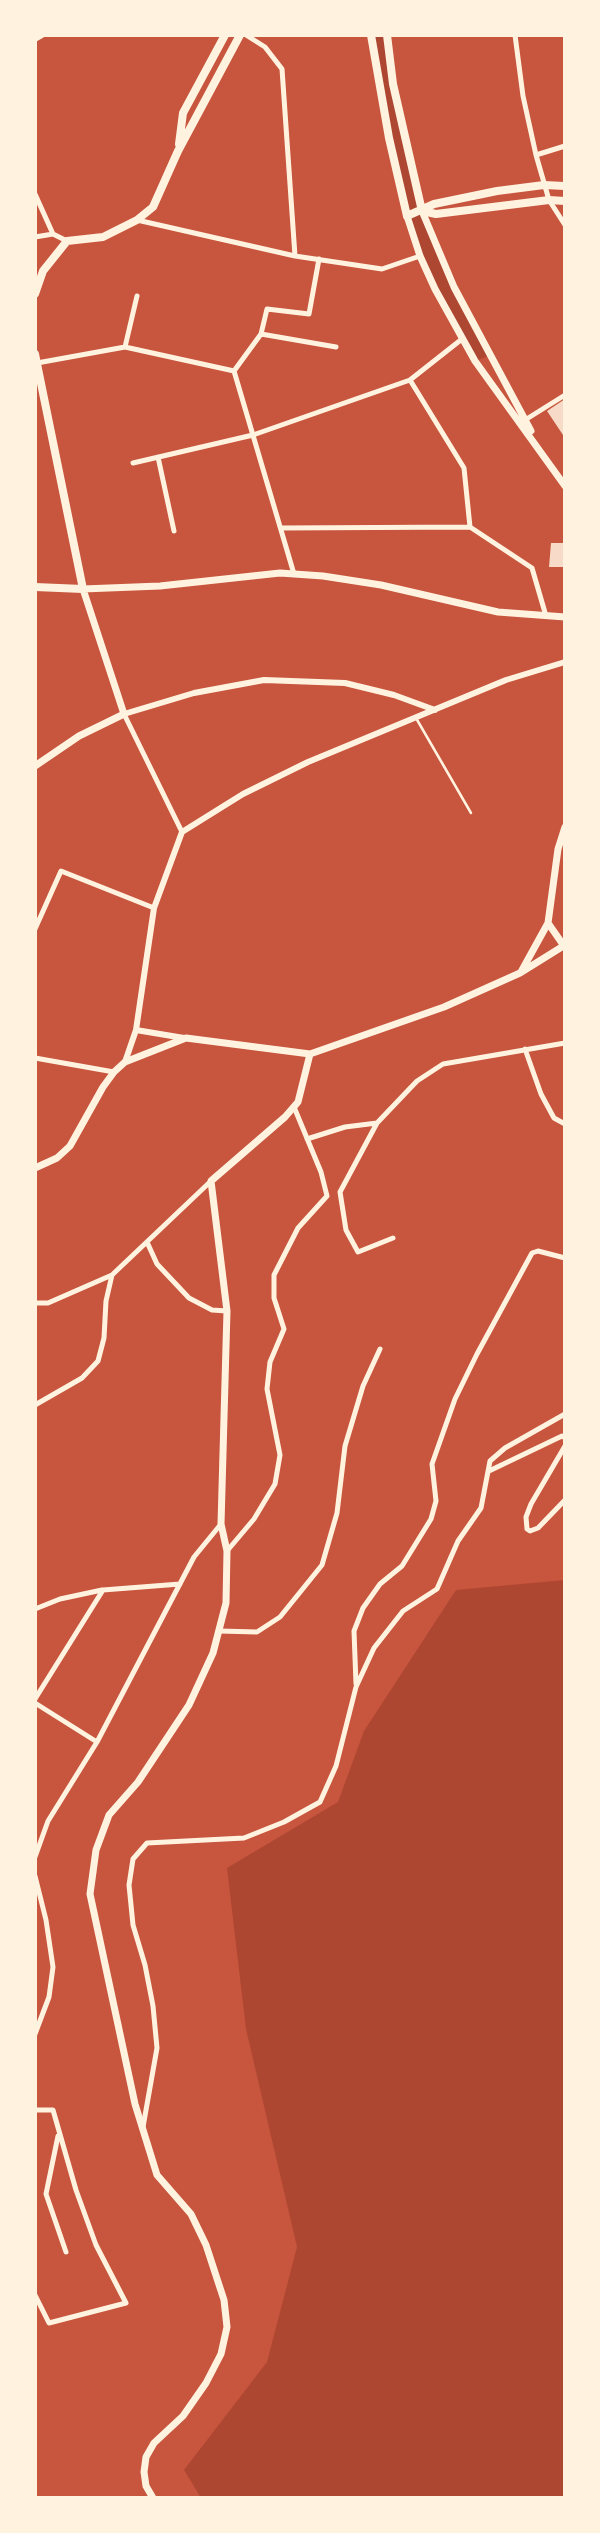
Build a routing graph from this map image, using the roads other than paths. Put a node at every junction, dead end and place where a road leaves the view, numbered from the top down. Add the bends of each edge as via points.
1 (42, 35) edge
2 (225, 35) edge
3 (240, 35) edge
4 (246, 35) edge
5 (371, 35) edge
6 (387, 35) edge
7 (515, 35) edge
8 (35, 39) edge
9 (565, 146) edge
10 (178, 151) junction
11 (536, 155) junction
12 (544, 185) junction
13 (565, 186) edge
14 (35, 194) edge
15 (549, 200) junction
16 (565, 201) edge
17 (422, 211) junction
18 (407, 216) junction
19 (137, 220) junction
20 (565, 225) edge
21 (53, 234) junction
22 (35, 237) edge
23 (67, 241) junction
24 (295, 256) junction
25 (420, 256) junction
26 (319, 259) junction
27 (35, 294) edge
28 (137, 296) dead end
29 (261, 334) junction
30 (462, 339) junction
31 (336, 347) dead end
32 (125, 348) junction
33 (36, 359) edge
34 (234, 371) junction
35 (410, 380) junction
36 (565, 395) edge
37 (525, 420) junction
38 (253, 435) junction
39 (542, 453) junction
40 (158, 457) junction
41 (133, 463) dead end
42 (565, 486) edge
43 (470, 527) junction
44 (281, 528) junction
45 (174, 531) dead end
46 (294, 574) junction
47 (35, 587) edge
48 (83, 589) junction
49 (546, 616) junction
50 (565, 617) edge
51 (565, 662) edge
52 (435, 710) junction
53 (124, 714) junction
54 (416, 718) junction
55 (35, 766) edge
56 (471, 813) dead end
57 (565, 827) edge
58 (182, 832) junction
59 (154, 908) junction
60 (548, 923) junction
61 (35, 929) edge
62 (564, 946) edge
63 (520, 973) junction
64 (136, 1030) junction
65 (186, 1038) junction
66 (565, 1043) edge
67 (525, 1049) junction
68 (310, 1054) junction
69 (35, 1058) edge
70 (125, 1062) junction
71 (114, 1072) junction
72 (294, 1107) junction
73 (377, 1123) junction
74 (565, 1124) edge
75 (307, 1139) junction
76 (35, 1168) edge
77 (211, 1181) junction
78 (340, 1192) junction
79 (327, 1196) junction
80 (393, 1238) dead end
81 (147, 1242) junction
82 (565, 1258) edge
83 (112, 1275) junction
84 (35, 1303) edge
85 (227, 1311) junction
86 (380, 1349) dead end
87 (35, 1405) edge
88 (565, 1414) edge
89 (565, 1438) edge
90 (565, 1446) edge
91 (488, 1471) junction
92 (565, 1500) edge
93 (221, 1524) junction
94 (227, 1551) junction
95 (180, 1584) junction
96 (103, 1590) junction
97 (35, 1609) edge
98 (219, 1631) junction
99 (356, 1687) junction
100 (35, 1701) edge
101 (97, 1742) junction
102 (35, 1857) edge
103 (35, 1876) edge
104 (35, 2034) edge
105 (35, 2110) edge
106 (143, 2129) junction
107 (58, 2133) junction
108 (66, 2252) dead end
109 (35, 2295) edge
110 (153, 2498) edge

1 - 8 street
2 - 10 main road via 183,113
3 - 10 main road
4 - 24 street via 265,47 282,69
5 - 18 main road
6 - 17 main road via 393,85
7 - 11 street
9 - 11 street
10 - 19 main road via 153,208
11 - 12 street
12 - 13 main road
12 - 15 street
12 - 17 main road via 434,204
14 - 21 street
15 - 16 main road
15 - 17 main road via 436,214
15 - 20 street
17 - 18 main road
17 - 37 main road via 454,287
18 - 25 main road
19 - 23 main road via 103,237
19 - 24 street
21 - 22 street
21 - 23 street
23 - 27 main road via 43,271
24 - 26 street
25 - 26 street via 382,269
25 - 30 main road
26 - 29 street via 309,314 267,309
28 - 32 street
29 - 31 street
29 - 34 street
30 - 35 street
30 - 39 main road
32 - 33 street
32 - 34 street
33 - 48 main road
34 - 38 street
35 - 38 street
35 - 43 street via 464,468
36 - 37 street
37 - 39 main road
38 - 40 street
38 - 44 street
39 - 42 main road
40 - 41 street
40 - 45 street
43 - 44 street
43 - 49 street via 532,568
44 - 46 street
46 - 48 main road
46 - 49 main road via 381,585 498,612
47 - 48 main road
48 - 53 main road
49 - 50 main road
51 - 52 street via 506,680
52 - 53 street via 345,683 264,680 194,693
52 - 54 street
53 - 55 main road via 79,736
53 - 58 street
54 - 56 lane
54 - 58 street via 308,762
57 - 60 main road
58 - 59 street
59 - 61 street via 61,871
59 - 64 street
60 - 62 main road
60 - 63 main road
62 - 63 main road
63 - 68 main road via 444,1007
64 - 65 street
64 - 70 street
65 - 68 main road
65 - 70 main road
66 - 67 street
67 - 73 street via 443,1064 417,1081
67 - 74 street via 541,1094 554,1118
68 - 72 main road
69 - 71 street
70 - 71 main road
71 - 76 main road via 70,1146
72 - 75 street
72 - 77 main road
73 - 75 street
73 - 78 street
75 - 79 street
77 - 81 street
77 - 85 main road
78 - 79 street
78 - 80 street via 346,1230 358,1252
79 - 94 street via 298,1228 274,1275 274,1298 284,1329 270,1362 267,1389 280,1455 275,1484
81 - 83 street
81 - 85 street via 157,1264 188,1298 212,1310
82 - 99 street via 532,1253 455,1399 432,1464 436,1501 431,1519 402,1566 380,1584 363,1608 354,1631
83 - 84 street via 48,1303
83 - 87 street via 98,1362 82,1378
85 - 93 main road
86 - 98 street via 345,1446 337,1513 322,1565 280,1617 257,1632
88 - 91 street via 505,1448 491,1461
89 - 91 street
90 - 92 street via 531,1504 527,1528 538,1528
91 - 99 street via 481,1508 458,1541 437,1589 404,1611 374,1648
93 - 94 main road
93 - 95 street via 194,1557
94 - 98 main road via 226,1603
95 - 96 street
95 - 101 street
96 - 97 street
96 - 100 street
98 - 106 main road via 189,1704 138,1782 109,1815 96,1850 90,1894
99 - 106 street via 336,1766 320,1802 243,1838 147,1843 133,1859 129,1885 133,1925 145,1965 157,2048
100 - 101 street
101 - 102 street via 48,1821
103 - 104 street via 53,1967 49,1997
105 - 107 street via 53,2110
106 - 110 main road via 157,2175 191,2214 206,2245 224,2300 227,2327 221,2354 206,2383 146,2457 146,2486
107 - 108 street via 46,2194
107 - 109 street via 96,2245 126,2303 49,2323

